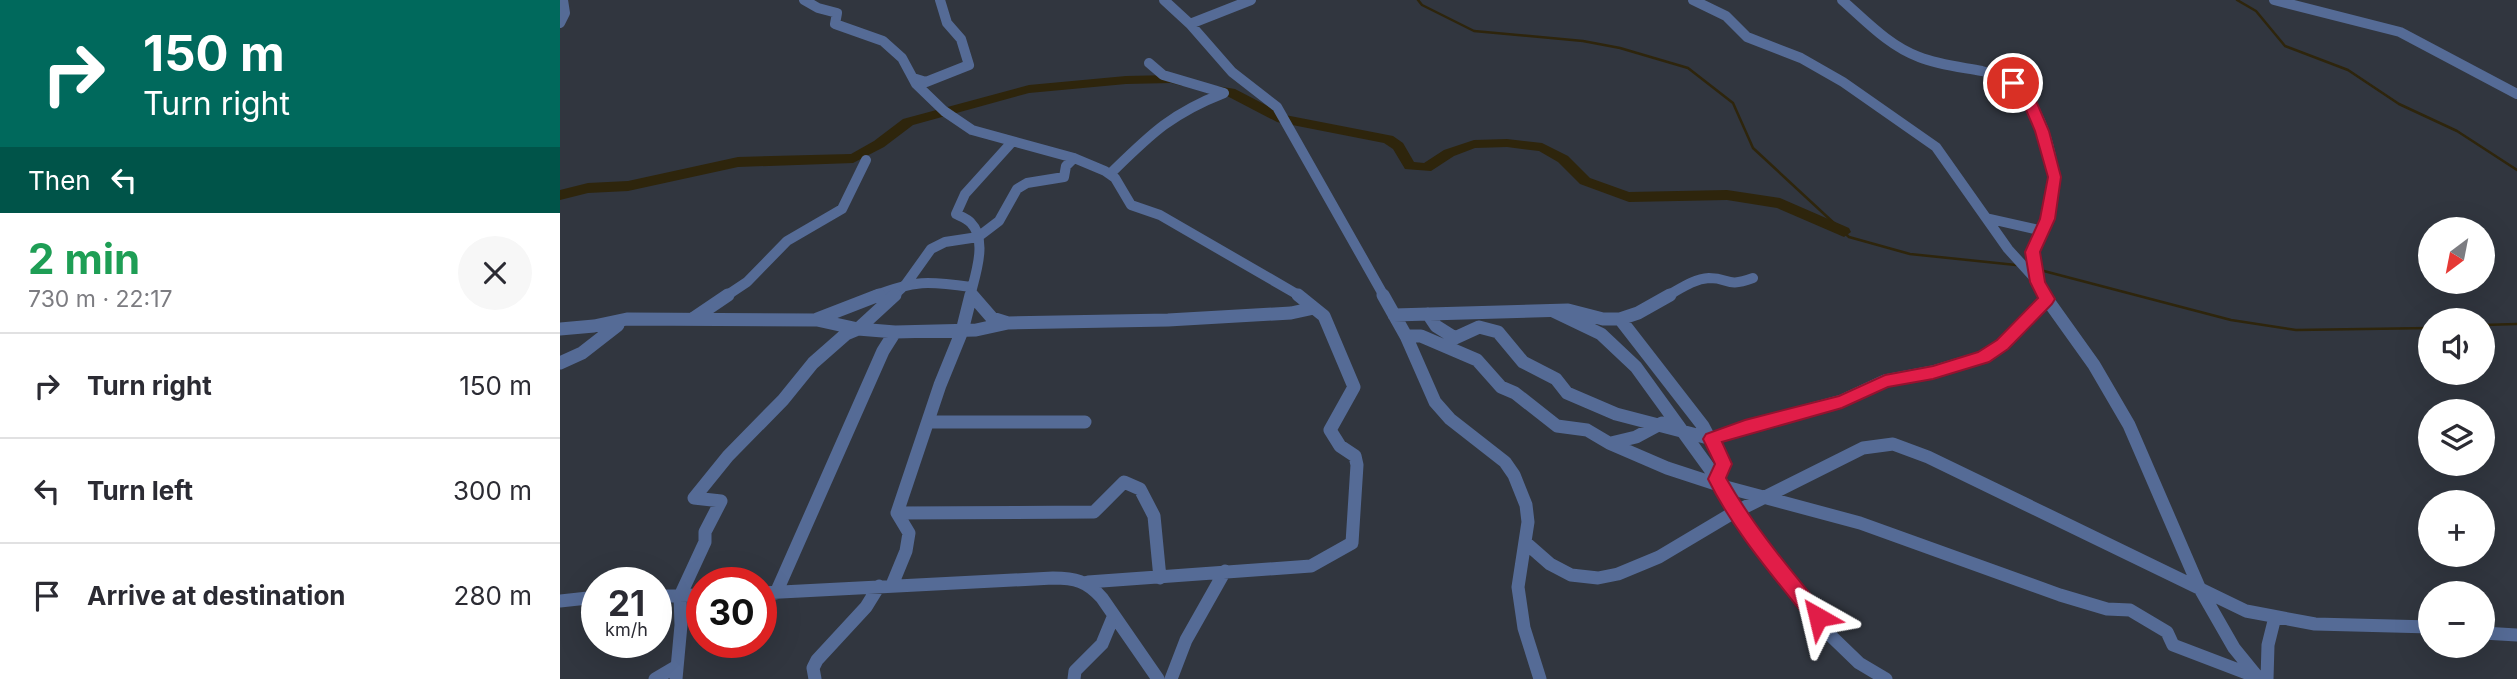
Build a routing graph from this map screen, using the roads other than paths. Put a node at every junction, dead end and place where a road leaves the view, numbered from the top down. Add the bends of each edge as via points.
1 (563, 0) edge
2 (804, 0) edge
3 (940, 0) edge
4 (1164, 0) edge
5 (1251, 0) edge
6 (1693, 0) edge
7 (1842, 0) edge
8 (2274, 0) edge
9 (560, 23) edge
10 (1190, 24) junction
11 (1149, 64) dead end
12 (911, 76) junction
13 (2517, 94) edge
14 (1013, 142) junction
15 (1074, 158) junction
16 (866, 160) dead end
17 (1110, 174) junction
18 (1986, 218) junction
19 (2043, 230) junction
20 (978, 237) junction
21 (1754, 278) dead end
22 (2038, 282) junction
23 (906, 284) junction
24 (971, 290) junction
25 (2047, 299) junction
26 (1314, 308) junction
27 (1553, 311) junction
28 (1428, 314) junction
29 (1394, 315) junction
30 (694, 318) junction
31 (627, 319) junction
32 (817, 320) junction
33 (1620, 320) junction
34 (1007, 323) junction
35 (560, 329) edge
36 (858, 329) junction
37 (962, 331) junction
38 (895, 332) junction
39 (1406, 336) junction
40 (560, 363) edge
41 (1672, 418) junction
42 (928, 422) junction
43 (1086, 422) dead end
44 (1658, 425) junction
45 (1684, 433) junction
46 (1712, 439) junction
47 (1609, 443) junction
48 (1720, 483) junction
49 (1765, 498) junction
50 (1736, 512) junction
51 (897, 513) junction
52 (1526, 542) junction
53 (1225, 571) junction
54 (777, 576) edge
55 (1160, 578) junction
56 (1088, 582) junction
57 (886, 586) junction
58 (2203, 590) junction
59 (777, 593) edge
60 (672, 596) edge
61 (680, 596) junction
62 (686, 596) edge
63 (581, 599) edge
64 (560, 601) edge
65 (1114, 615) junction
66 (2274, 621) junction
67 (2418, 627) edge
68 (2495, 634) edge
69 (2517, 635) edge
70 (676, 672) edge
71 (811, 675) edge
72 (2261, 678) edge
73 (654, 679) edge
74 (1073, 679) edge
75 (1158, 679) edge
76 (1171, 679) edge
77 (1540, 679) edge
78 (1886, 679) edge

1 - 9 street via 565,13
2 - 12 street via 837,13 835,24 883,41 902,58
3 - 12 street via 969,65 926,82
4 - 10 street
5 - 10 street
6 - 18 street via 1726,16 1746,37 1815,65 1904,123 1936,147
7 - 19 street via 1909,53 1998,77 2024,91 2042,131 2054,177
8 - 13 street via 2400,32
10 - 29 street via 1232,72 1277,107
11 - 17 street via 1163,75 1224,93 1198,102 1162,126
12 - 14 street via 961,123
14 - 15 street
14 - 20 street via 965,194 956,214 972,223
15 - 17 street
15 - 20 street via 1064,177 1021,186 999,221
16 - 30 street via 842,209 787,241 747,282
17 - 26 street via 1131,205 1160,215 1247,262
18 - 19 street
18 - 22 street
19 - 22 street via 2033,252
20 - 23 street via 937,245
20 - 24 street via 979,260
21 - 33 street via 1734,285 1712,278 1695,280
22 - 25 street
23 - 24 street via 931,281
23 - 32 street
23 - 36 street
24 - 34 street via 992,318
24 - 37 street
25 - 46 street via 2002,345 1983,357 1885,381 1842,401
25 - 58 street via 2130,427
26 - 34 street via 1168,320
26 - 53 street via 1324,316 1354,387 1329,435 1355,456 1357,465 1352,543 1311,566
27 - 28 street
27 - 33 street
27 - 41 street via 1610,340 1636,367
28 - 29 street
28 - 44 street via 1436,326 1455,338 1479,327 1498,332 1523,362 1556,379 1567,393 1616,414
29 - 39 street
30 - 31 street
30 - 32 street
31 - 35 street via 601,328
31 - 40 street via 582,353
32 - 36 street
33 - 46 street
34 - 37 street
36 - 38 street
36 - 61 street via 845,334 813,363 694,498 722,501
37 - 38 street
37 - 42 street
38 - 54 street
39 - 47 street via 1421,336 1465,353 1501,387 1557,426 1587,430
39 - 52 street via 1435,402 1514,475 1526,505
41 - 44 street
41 - 45 street
42 - 43 street
42 - 51 street
44 - 45 street
44 - 47 street via 1636,437
45 - 46 street
45 - 48 street
46 - 48 street via 1723,464
47 - 48 street via 1667,468
48 - 49 street
48 - 50 street
49 - 50 street
49 - 58 street via 1872,445 1902,445
49 - 72 street via 1905,538 2060,595 2107,609 2130,610 2167,632 2173,645
50 - 52 street via 1640,566 1607,577 1578,578 1548,564
50 - 78 street via 1830,635 1859,663
51 - 55 street via 1094,512 1124,482 1140,489 1154,516
51 - 57 street via 909,533 906,551
52 - 77 street via 1518,587 1524,628
53 - 55 street
53 - 76 street via 1186,640
55 - 56 street
56 - 57 street via 1054,578
56 - 65 street
57 - 59 street
57 - 71 street via 832,641
58 - 66 street
58 - 72 street via 2224,631
60 - 61 street
61 - 62 street
61 - 70 street
63 - 64 street
65 - 74 street via 1102,644 1075,671
65 - 75 street
66 - 67 street
66 - 72 street
68 - 69 street
70 - 73 street

